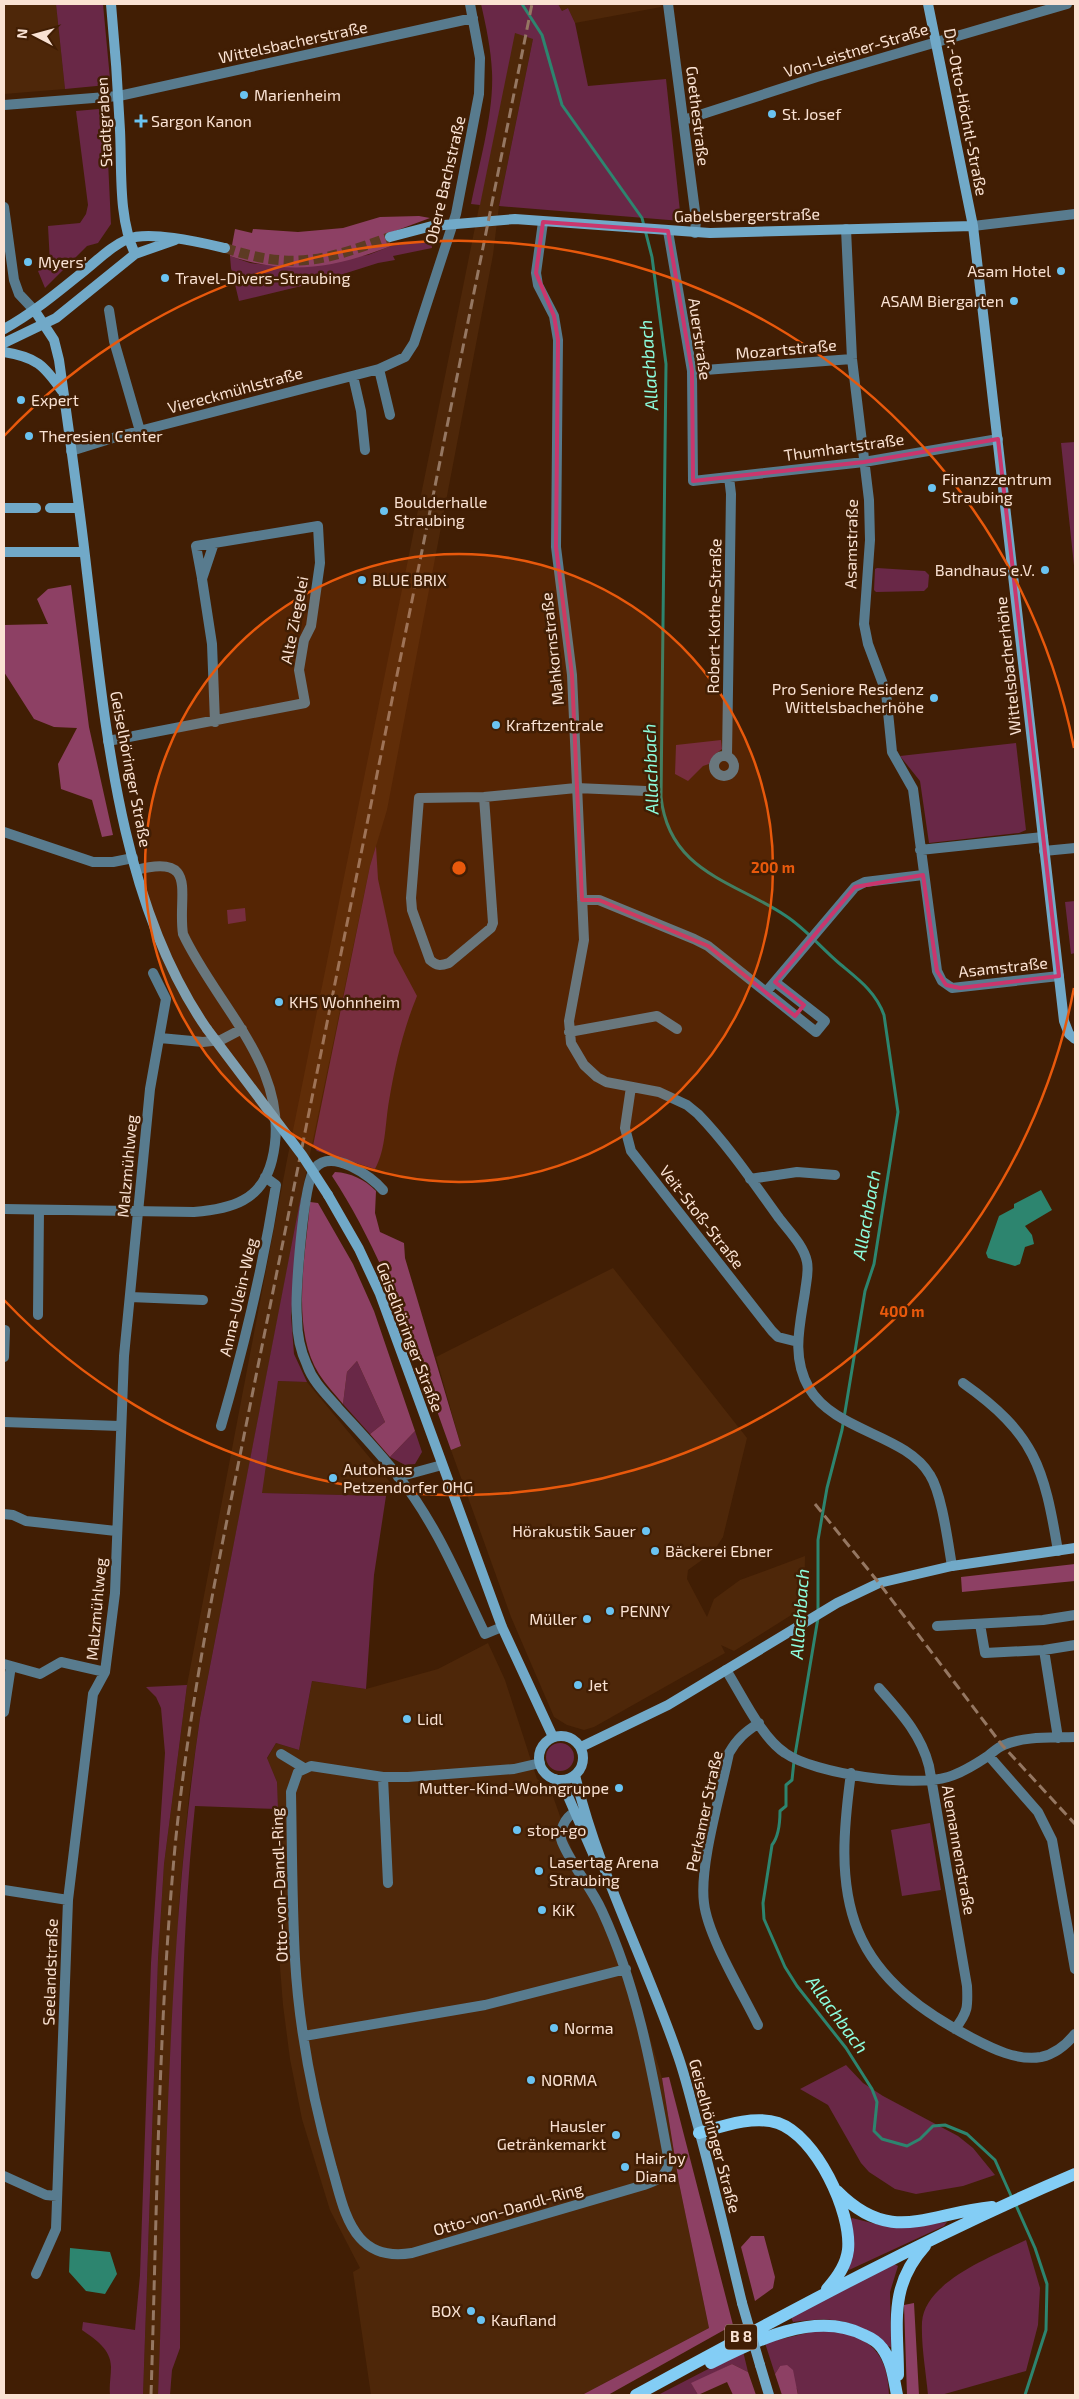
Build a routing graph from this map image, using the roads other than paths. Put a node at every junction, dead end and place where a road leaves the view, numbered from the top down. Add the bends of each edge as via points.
1 (111, 4) edge
2 (470, 4) edge
3 (668, 4) edge
4 (928, 4) edge
5 (1067, 4) edge
6 (473, 18) junction
7 (936, 42) junction
8 (119, 96) junction
9 (4, 105) edge
10 (684, 120) junction
11 (4, 207) edge
12 (1075, 214) edge
13 (543, 222) junction
14 (453, 223) junction
15 (973, 226) junction
16 (846, 229) junction
17 (665, 231) junction
18 (695, 233) junction
19 (390, 237) tunnel mouth
20 (128, 239) junction
21 (176, 240) junction
22 (6, 246) edge
23 (226, 248) tunnel mouth
24 (135, 254) junction
25 (35, 310) junction
26 (109, 310) dead end
27 (46, 325) junction
28 (4, 329) edge
29 (4, 344) edge
30 (4, 352) edge
31 (405, 357) joint
32 (852, 359) junction
33 (379, 369) junction
34 (692, 371) junction
35 (353, 376) junction
36 (64, 394) junction
37 (390, 414) dead end
38 (140, 431) junction
39 (998, 439) junction
40 (365, 450) dead end
41 (71, 451) junction
42 (864, 462) junction
43 (729, 477) junction
44 (693, 481) joint
45 (4, 508) edge
46 (36, 508) dead end
47 (50, 508) dead end
48 (79, 508) junction
49 (214, 543) junction
50 (4, 552) edge
51 (84, 552) junction
52 (202, 579) junction
53 (215, 722) junction
54 (108, 741) junction
55 (727, 756) dead end
56 (576, 788) junction
57 (646, 791) dead end
58 (484, 797) junction
59 (4, 832) edge
60 (1043, 837) junction
61 (1075, 848) edge
62 (920, 850) junction
63 (1044, 851) junction
64 (133, 858) junction
65 (136, 870) junction
66 (923, 875) junction
67 (582, 900) junction
68 (154, 973) dead end
69 (1058, 976) junction
70 (775, 982) junction
71 (766, 992) junction
72 (804, 1005) junction
73 (796, 1016) junction
74 (242, 1028) junction
75 (677, 1029) dead end
76 (569, 1032) junction
77 (160, 1038) junction
78 (1075, 1039) edge
79 (631, 1087) junction
80 (835, 1175) dead end
81 (265, 1178) junction
82 (750, 1178) junction
83 (383, 1190) dead end
84 (4, 1209) edge
85 (39, 1210) junction
86 (138, 1211) junction
87 (130, 1297) junction
88 (204, 1300) dead end
89 (38, 1315) dead end
90 (5, 1330) dead end
91 (798, 1342) junction
92 (4, 1357) edge
93 (964, 1383) dead end
94 (4, 1422) edge
95 (120, 1426) junction
96 (221, 1426) dead end
97 (442, 1465) junction
98 (398, 1476) junction
99 (4, 1514) edge
100 (116, 1530) junction
101 (1075, 1548) edge
102 (1058, 1551) junction
103 (952, 1566) junction
104 (1075, 1615) edge
105 (980, 1624) junction
106 (937, 1626) dead end
107 (502, 1627) junction
108 (1075, 1645) edge
109 (1044, 1650) junction
110 (7, 1665) edge
111 (726, 1670) junction
112 (105, 1672) junction
113 (879, 1688) dead end
114 (4, 1712) edge
115 (759, 1723) junction
116 (553, 1737) junction
117 (1075, 1737) edge
118 (1058, 1738) junction
119 (581, 1747) junction
120 (281, 1754) dead end
121 (988, 1756) junction
122 (540, 1763) junction
123 (304, 1768) junction
124 (851, 1773) junction
125 (575, 1775) junction
126 (383, 1777) junction
127 (555, 1779) junction
128 (932, 1781) junction
129 (574, 1813) junction
130 (388, 1883) dead end
131 (4, 1890) edge
132 (612, 1891) junction
133 (68, 1900) junction
134 (626, 1969) junction
135 (1075, 1969) edge
136 (758, 2025) dead end
137 (955, 2029) junction
138 (1075, 2034) edge
139 (304, 2036) junction
140 (700, 2133) junction
141 (1075, 2174) edge
142 (4, 2176) edge
143 (834, 2188) junction
144 (57, 2196) junction
145 (1002, 2206) junction
146 (930, 2240) junction
147 (36, 2274) dead end
148 (824, 2293) junction
149 (660, 2382) junction
150 (636, 2395) edge
151 (770, 2395) edge
152 (898, 2395) edge

1 - 8 main road, Stadtgraben
2 - 6 street, Obere Bachstraße
3 - 10 street, Goethestraße
4 - 7 main road, Dr.-Otto-Höchtl-Straße
5 - 7 street, Von-Leistner-Straße
6 - 8 street, Wittelsbacherstraße
6 - 14 street, Obere Bachstraße via 480,58 479,94
7 - 10 street, Von-Leistner-Straße
7 - 15 main road, Dr.-Otto-Höchtl-Straße
8 - 9 street, Wittelsbacherstraße
8 - 20 main road, Stadtgraben
10 - 18 street, Goethestraße
11 - 22 street
12 - 15 street, Gabelsbergerstraße
13 - 14 main road, Gabelsbergerstraße via 515,219
13 - 17 main road, Gabelsbergerstraße
13 - 56 street, Mahkornstraße via 536,273 538,285 554,316 558,340 556,547 572,675
14 - 19 main road, Gabelsbergerstraße via 418,228
14 - 31 street, Obere Bachstraße via 414,343
15 - 16 main road, Gabelsbergerstraße
15 - 39 main road, Wittelsbacherhöhe
16 - 18 main road, Gabelsbergerstraße
16 - 32 street, Asamstraße
17 - 18 main road, Gabelsbergerstraße
17 - 34 street, Auerstraße
20 - 21 main road via 144,236
20 - 24 main road, Stadtgraben
20 - 25 main road via 108,251
21 - 23 main road
21 - 24 main road
22 - 25 street via 16,288
24 - 27 main road
25 - 27 main road, Geiselhöringer Straße
25 - 28 main road
26 - 38 street via 114,341
27 - 29 main road
27 - 36 main road, Geiselhöringer Straße via 60,360
30 - 36 main road via 39,362
31 - 33 street, Viereckmühlstraße
32 - 34 street, Mozartstraße
32 - 42 street, Asamstraße
33 - 35 street, Viereckmühlstraße
33 - 37 street
34 - 44 street, Auerstraße
35 - 38 street, Viereckmühlstraße
35 - 40 street
36 - 41 main road, Geiselhöringer Straße
38 - 41 street, Viereckmühlstraße
39 - 42 street, Thumhartstraße
39 - 60 main road, Wittelsbacherhöhe
41 - 48 main road, Geiselhöringer Straße
42 - 43 street, Thumhartstraße
42 - 62 street, Asamstraße via 870,540 864,624 886,692 892,752 913,789
43 - 44 street, Thumhartstraße
43 - 55 street, Robert-Kothe-Straße
45 - 46 main road
47 - 48 main road
48 - 51 main road, Geiselhöringer Straße
49 - 52 street, Alte Ziegelei
49 - 52 street, Alte Ziegelei via 196,546
49 - 53 street, Alte Ziegelei via 318,526 321,552 311,626 304,640 299,670 305,703
50 - 51 main road
51 - 54 main road, Geiselhöringer Straße
52 - 53 street, Alte Ziegelei via 212,644
53 - 54 street, Alte Ziegelei
54 - 64 main road, Geiselhöringer Straße
56 - 57 street
56 - 58 street
56 - 67 street, Mahkornstraße
58 - 58 street via 419,798 412,910 430,960 441,966 449,963 493,924
59 - 64 street via 93,862
60 - 62 street
60 - 63 main road, Wittelsbacherhöhe
61 - 63 street
62 - 66 street, Asamstraße
63 - 69 main road, Wittelsbacherhöhe
64 - 65 main road, Geiselhöringer Straße
65 - 74 street via 161,866 176,871 182,879 184,890 180,917 183,934
65 - 97 main road, Geiselhöringer Straße, bridge via 166,959 180,988 302,1155 346,1225 380,1294
66 - 69 street, Asamstraße via 937,971 946,985 960,988
66 - 70 street via 865,882 856,887
67 - 71 street via 599,900 701,942
67 - 76 street, Mahkornstraße via 584,940
68 - 77 street, Malzmühlweg via 166,999
69 - 78 main road, Wittelsbacherhöhe via 1064,1021 1069,1034
70 - 71 street
70 - 72 street
71 - 73 street
72 - 73 street
72 - 73 street via 825,1021 816,1032
74 - 77 street via 221,1040 203,1042
74 - 81 street via 267,1077 274,1102 275,1150
75 - 76 street via 658,1016
76 - 79 street via 575,1053 590,1071 606,1082
77 - 86 street, Malzmühlweg via 150,1089
79 - 82 street via 659,1092 687,1105 706,1123
79 - 91 street, Veit-Stoß-Straße via 625,1128 631,1151 772,1331 778,1337
80 - 82 street via 797,1172
81 - 86 street via 250,1196 224,1209
81 - 96 street, Anna-Ulein-Weg via 276,1185 271,1215 256,1294
82 - 91 street via 807,1261
83 - 98 street via 372,1178 342,1163 330,1162 315,1168 306,1196 296,1315 301,1350 316,1382
84 - 85 street
85 - 86 street
85 - 89 street
86 - 87 street, Malzmühlweg
87 - 88 street
87 - 95 street, Malzmühlweg
90 - 92 street
91 - 103 street via 800,1366 810,1389 836,1414 902,1449 930,1473 943,1517
93 - 102 street via 1001,1412 1029,1448 1048,1493
94 - 95 street
95 - 100 street, Malzmühlweg
97 - 98 street
97 - 107 main road, Geiselhöringer Straße
98 - 107 street via 429,1521 484,1634
99 - 100 street via 26,1521
100 - 112 street, Malzmühlweg via 115,1593
101 - 102 main road
102 - 103 main road
103 - 111 main road via 890,1579 837,1602
104 - 105 street
105 - 106 street
105 - 109 street via 984,1653
107 - 116 main road, Geiselhöringer Straße
108 - 109 street
109 - 118 street
110 - 112 street, Malzmühlweg via 40,1674 60,1662
110 - 114 street
111 - 115 street
111 - 119 main road via 668,1705
112 - 133 street, Seelandstraße via 93,1694
113 - 128 street, Alemannenstraße via 920,1740
115 - 124 street via 784,1753
115 - 136 street, Perkamer Straße via 743,1733 730,1753 704,1886 710,1927
116 - 119 main road via 572,1738
116 - 122 main road via 541,1748
117 - 118 street
118 - 121 street via 1002,1745
119 - 125 main road via 584,1759
120 - 123 street
121 - 128 street via 963,1771
121 - 135 street via 1046,1823 1052,1840
122 - 126 street via 514,1770
122 - 127 main road via 544,1772
123 - 126 street via 319,1766
123 - 139 street, Otto-von-Dandl-Ring via 293,1780 291,1792 295,1958
124 - 128 street via 896,1781
124 - 137 street via 845,1867 846,1890 857,1929 863,1943 897,1987 914,2003
125 - 127 main road via 569,1779
125 - 132 main road, Geiselhöringer Straße
126 - 130 street
127 - 129 main road, Geiselhöringer Straße via 563,1787
128 - 137 street, Alemannenstraße via 967,1986 966,2016
129 - 132 main road, Geiselhöringer Straße
129 - 134 street, Otto-von-Dandl-Ring via 562,1827 562,1841 598,1902
131 - 133 street
132 - 140 main road, Geiselhöringer Straße via 678,2055
133 - 144 street, Seelandstraße
134 - 139 street via 485,2005
134 - 139 street, Otto-von-Dandl-Ring via 654,2073 669,2162 667,2173 644,2185 412,2253 382,2252 360,2238 350,2224 322,2131
137 - 138 street via 1002,2052 1031,2058 1052,2053
140 - 143 main road via 754,2121 785,2126 802,2137
140 - 151 main road, Geiselhöringer Straße, bridge via 742,2303
141 - 145 main road, B 8
142 - 144 street via 46,2195
143 - 145 main road via 863,2213 898,2223
143 - 148 main road via 845,2220 848,2248 840,2273
144 - 147 street, Seelandstraße via 56,2229
145 - 146 main road, B 8
146 - 148 main road, B 8
146 - 152 main road via 913,2260 900,2285
148 - 149 main road, B 8
149 - 150 main road, B 8
149 - 152 main road via 780,2333 831,2326 855,2330 882,2348 890,2363

